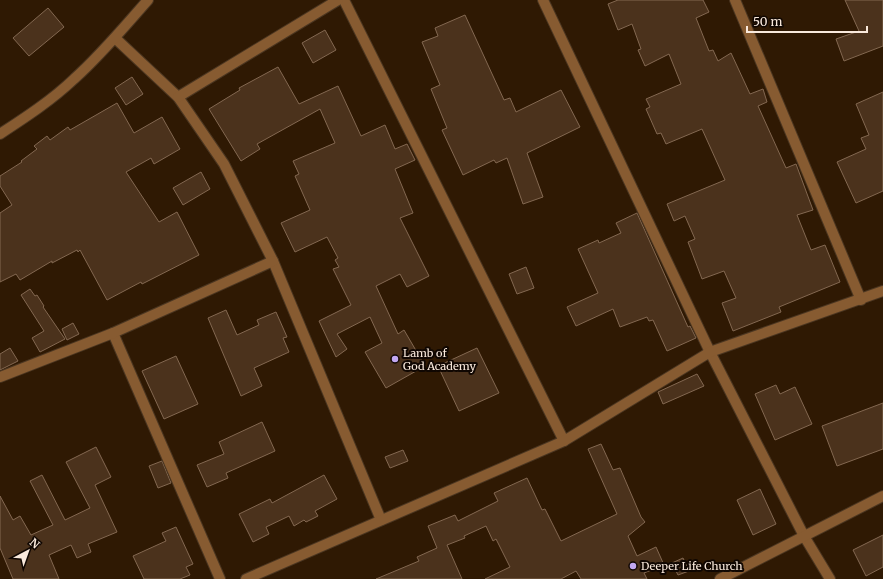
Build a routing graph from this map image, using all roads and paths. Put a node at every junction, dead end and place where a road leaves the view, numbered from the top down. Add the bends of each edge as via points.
1 (148, 0) edge
2 (338, 0) edge
3 (344, 0) edge
4 (543, 0) edge
5 (735, 0) edge
6 (115, 38) junction
7 (178, 97) junction
8 (0, 134) edge
9 (272, 261) junction
10 (883, 291) edge
11 (861, 300) junction
12 (114, 333) junction
13 (710, 352) junction
14 (0, 377) edge
15 (564, 441) junction
16 (883, 496) edge
17 (381, 520) junction
18 (804, 536) junction
19 (220, 579) edge
20 (246, 579) edge
21 (720, 579) edge
22 (830, 579) edge

1 - 6 street
2 - 7 street
3 - 15 street
4 - 13 street
5 - 11 street
6 - 7 street
6 - 8 street via 74,80
7 - 9 street via 224,164
9 - 12 street
9 - 17 street
10 - 11 street
11 - 13 street
12 - 14 street
12 - 19 street
13 - 15 street
13 - 18 street
15 - 17 street
16 - 18 street
17 - 20 street
18 - 21 street
18 - 22 street

